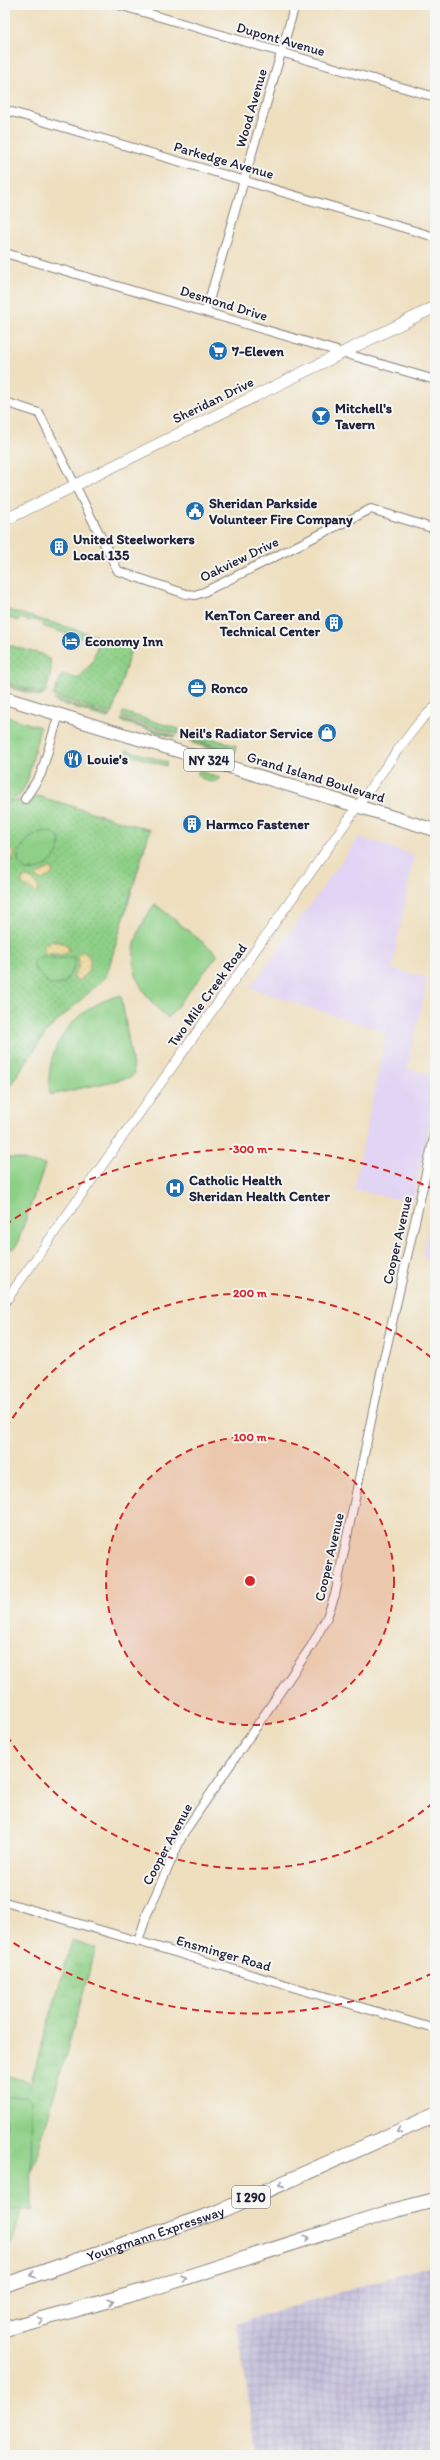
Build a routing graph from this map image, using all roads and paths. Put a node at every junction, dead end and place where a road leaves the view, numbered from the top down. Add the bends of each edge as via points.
1 (119, 5) edge
2 (295, 5) edge
3 (281, 52) junction
4 (435, 98) edge
5 (5, 110) edge
6 (244, 180) junction
7 (435, 237) edge
8 (5, 253) edge
9 (435, 306) edge
10 (206, 311) junction
11 (342, 353) junction
12 (435, 380) edge
13 (5, 402) edge
14 (76, 485) junction
15 (5, 520) edge
16 (435, 528) edge
17 (5, 698) edge
18 (435, 707) edge
19 (59, 714) junction
20 (25, 799) dead end
21 (359, 806) junction
22 (435, 830) edge
23 (435, 1133) edge
24 (5, 1302) edge
25 (5, 1902) edge
26 (138, 1942) junction
27 (435, 2029) edge
28 (435, 2115) edge
29 (435, 2200) edge
30 (5, 2285) edge
31 (5, 2329) edge

1 - 3 street, Dupont Avenue
2 - 3 street, Wood Avenue
3 - 4 street, Dupont Avenue
3 - 6 street, Wood Avenue
5 - 6 street, Parkedge Avenue
6 - 7 street, Parkedge Avenue
6 - 10 street, Wood Avenue
8 - 10 street, Desmond Drive
9 - 11 main road, Sheridan Drive
10 - 11 street, Desmond Drive
11 - 12 street, Desmond Drive
11 - 14 main road, Sheridan Drive
13 - 14 street, Oakview Drive via 39,413
14 - 15 main road, Sheridan Drive
14 - 16 street, Oakview Drive via 118,571 195,595 371,509
17 - 19 main road, Grand Island Boulevard / NY 324
18 - 21 street, Two Mile Creek Road via 410,734
19 - 20 street via 41,774
19 - 21 main road, Grand Island Boulevard / NY 324
21 - 22 main road, Grand Island Boulevard / NY 324
21 - 24 street, Two Mile Creek Road
23 - 26 street, Cooper Avenue via 383,1363 347,1543 327,1617 312,1645 184,1834 150,1907
25 - 26 street, Ensminger Road
26 - 27 street, Ensminger Road
28 -> 30 highway, Youngmann Expressway / I 290 via 221,2211
31 -> 29 highway via 147,2290 381,2214

